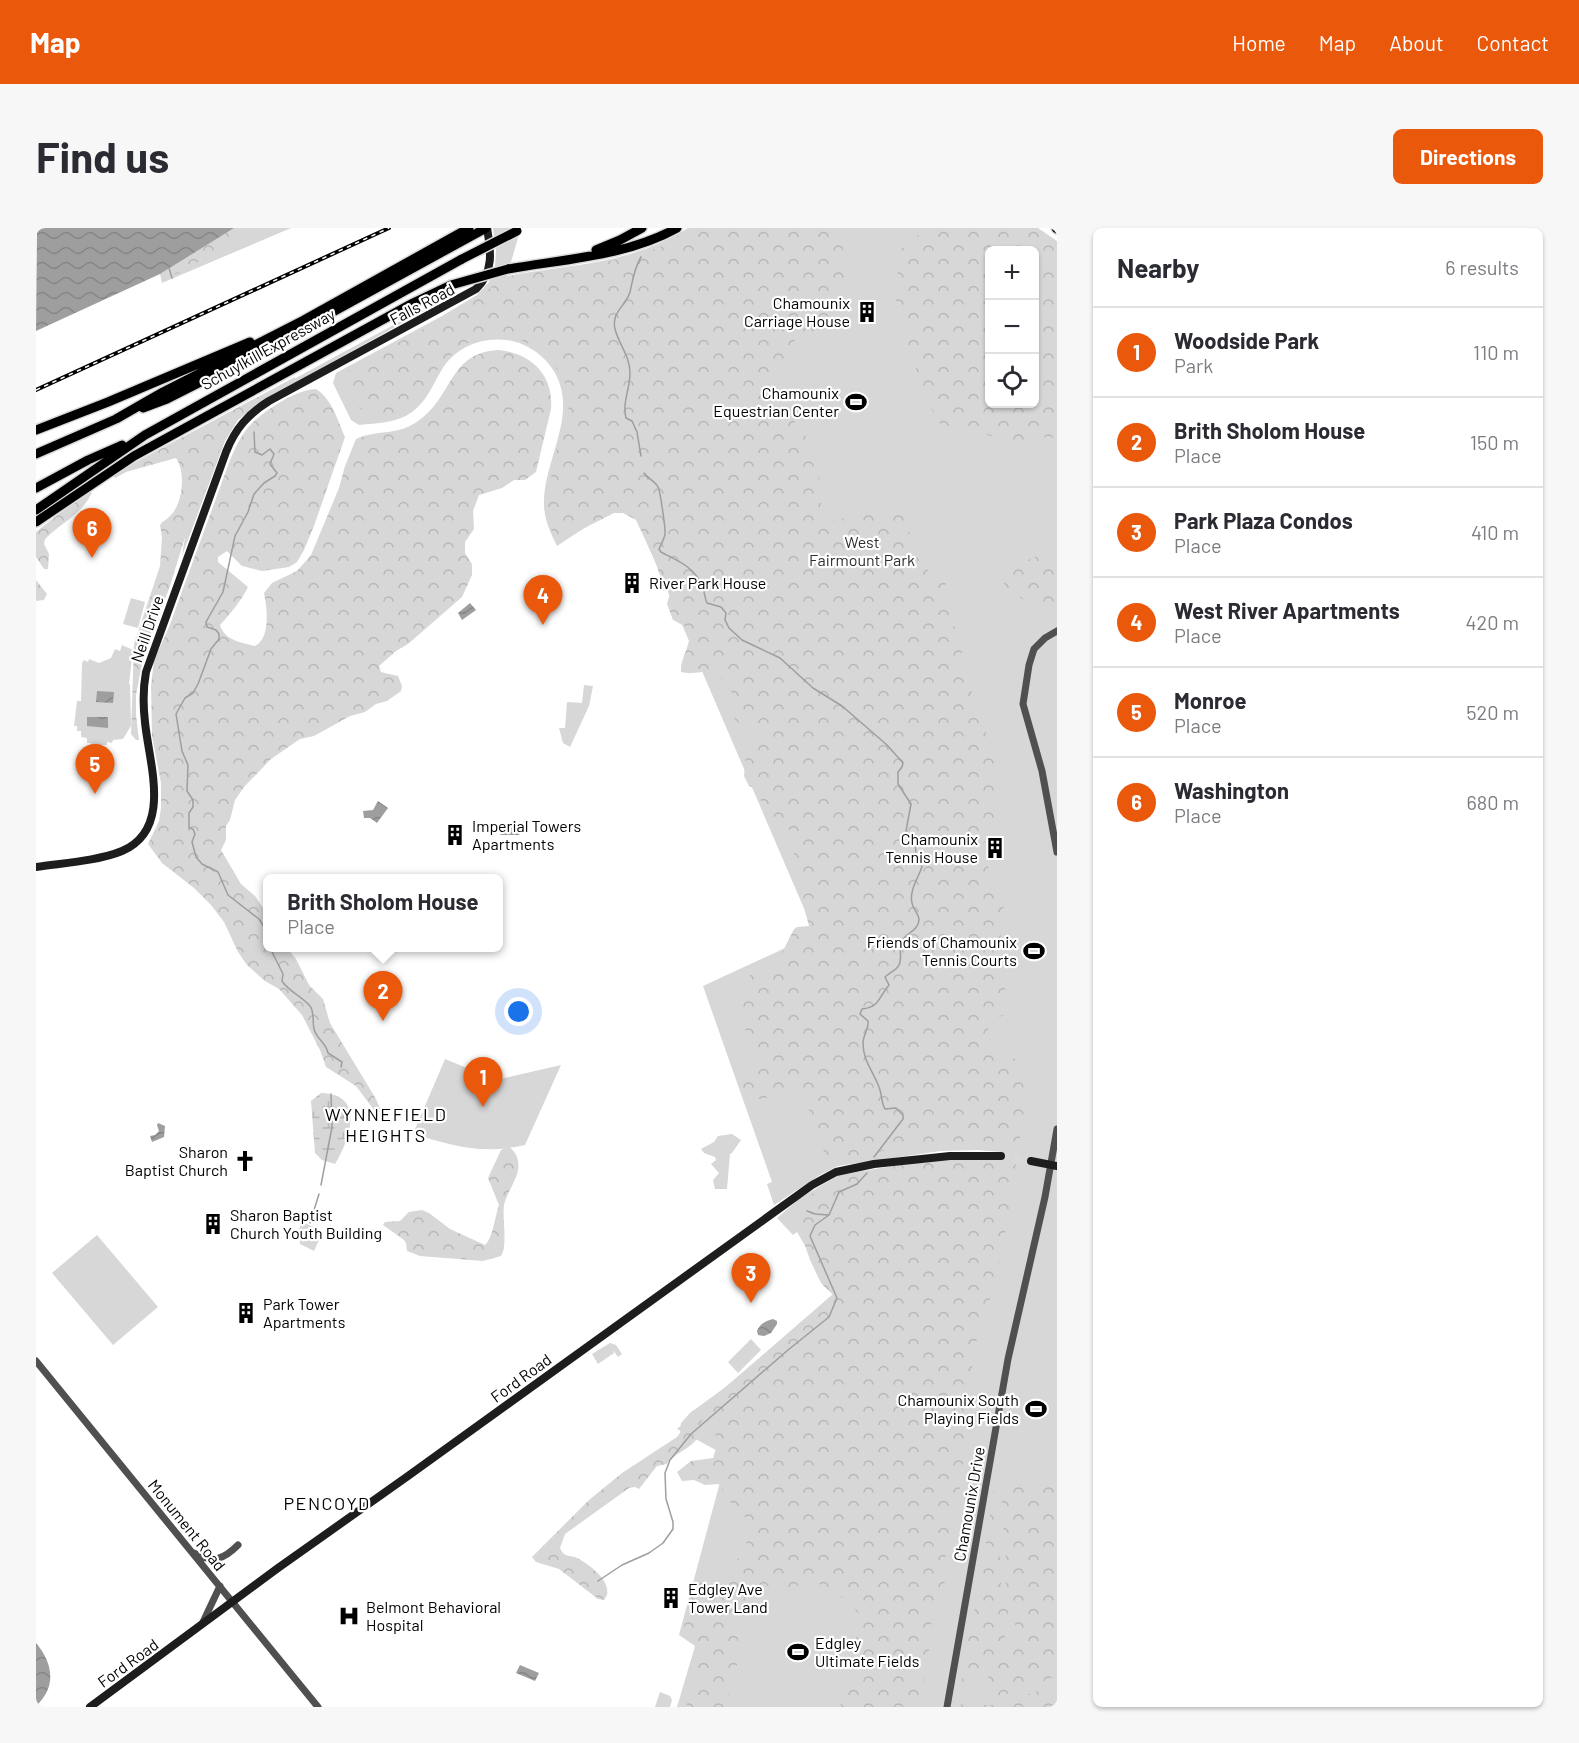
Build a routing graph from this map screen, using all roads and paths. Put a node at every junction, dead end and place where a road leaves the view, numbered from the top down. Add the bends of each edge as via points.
1 (469, 228) edge
2 (487, 228) edge
3 (642, 228) edge
4 (677, 228) edge
5 (520, 230) edge
6 (459, 238) junction
7 (579, 257) junction
8 (452, 285) junction
9 (390, 299) junction
10 (304, 320) junction
11 (322, 373) joint
12 (116, 419) junction
13 (36, 430) edge
14 (145, 435) junction
15 (36, 454) edge
16 (36, 488) edge
17 (36, 510) edge
18 (36, 522) edge
19 (1057, 631) edge
20 (1057, 852) edge
21 (36, 867) edge
22 (1057, 1129) edge
23 (1001, 1156) tunnel mouth
24 (1031, 1161) tunnel mouth
25 (1054, 1166) edge
26 (36, 1361) edge
27 (238, 1545) dead end
28 (191, 1551) junction
29 (220, 1586) junction
30 (232, 1602) junction
31 (201, 1626) junction
32 (90, 1707) edge
33 (318, 1707) edge
34 (947, 1707) edge

1 - 6 highway, Schuylkill Expressway
2 - 6 highway
2 - 11 main road, Falls Road via 490,265 476,289
3 - 7 highway
4 - 7 highway via 636,247
5 - 9 highway, Schuylkill Expressway, bridge
6 - 10 highway, Schuylkill Expressway
6 - 12 highway via 228,368
7 - 8 highway, bridge via 508,269
8 - 9 highway
8 - 18 highway via 134,456
9 - 14 highway, Schuylkill Expressway
10 - 12 highway, Schuylkill Expressway
10 - 13 highway
11 - 21 main road, Neill Drive via 252,413 239,426 226,452 146,672 143,705 155,797 148,827 136,842 120,852
12 - 15 highway, Schuylkill Expressway
14 - 16 highway
14 - 17 highway, Schuylkill Expressway
19 - 20 street via 1034,649 1023,704 1042,771
22 - 25 street, Chamounix Drive
23 - 30 main road, Ford Road via 896,1161 842,1170 821,1179
24 - 25 main road
25 - 34 street, Chamounix Drive via 1008,1359
26 - 28 street, Monument Road
27 - 28 street via 217,1560
28 - 29 street, Monument Road
29 - 30 street, Monument Road
29 - 31 street
30 - 31 main road, Ford Road
30 - 33 street, Monument Road
31 - 32 main road, Ford Road

